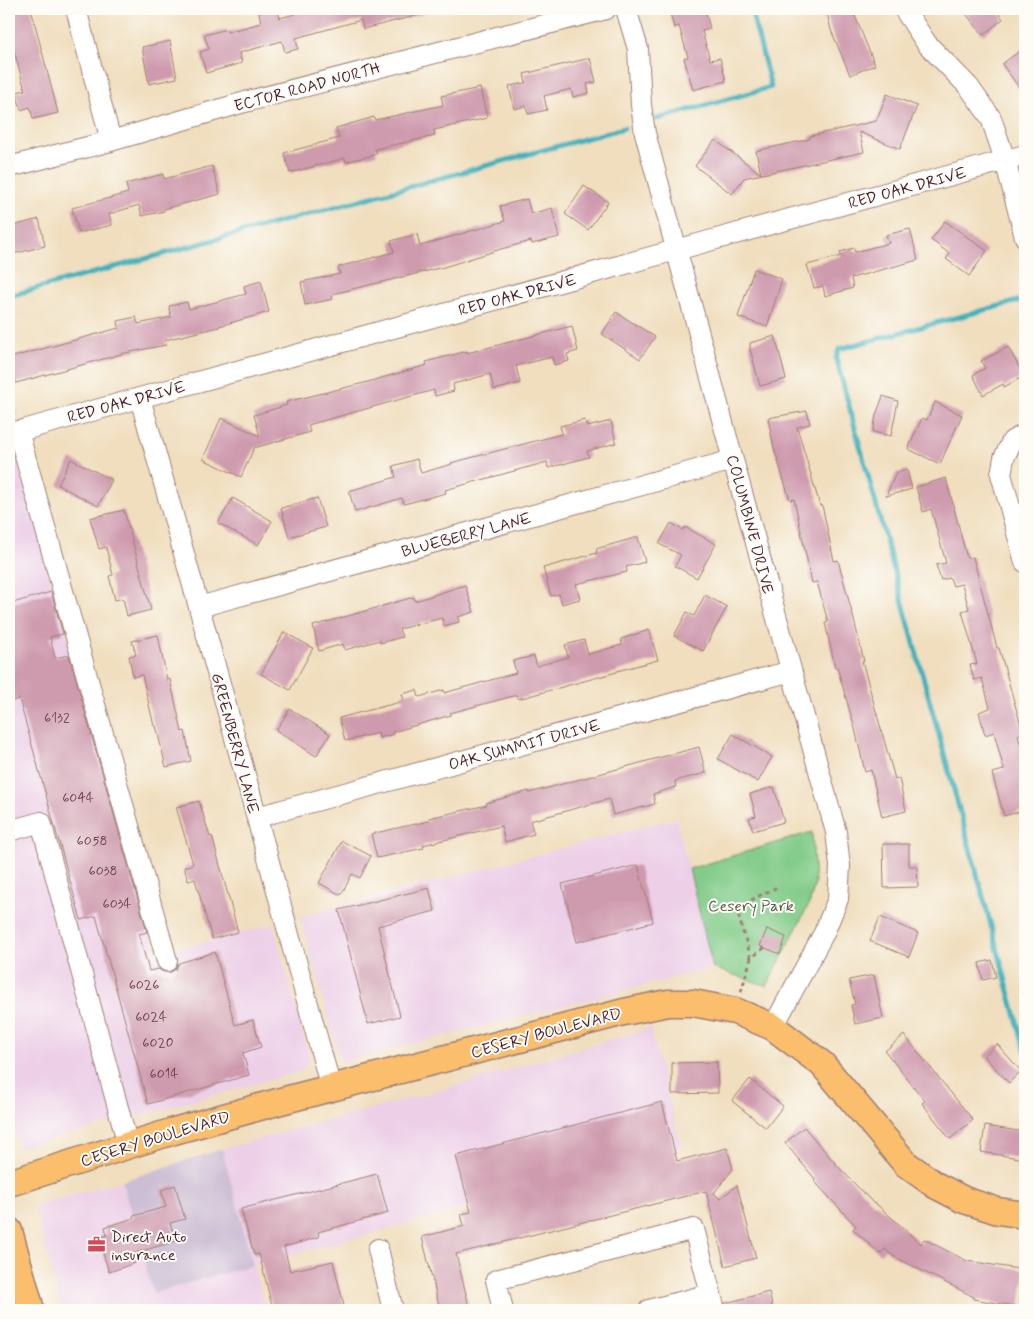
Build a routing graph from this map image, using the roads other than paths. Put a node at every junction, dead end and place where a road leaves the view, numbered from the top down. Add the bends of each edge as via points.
1 (76, 9) edge
2 (606, 9) edge
3 (626, 9) edge
4 (904, 9) edge
5 (111, 141) junction
6 (1025, 155) edge
7 (1005, 160) junction
8 (9, 167) edge
9 (1025, 237) edge
10 (676, 250) junction
11 (140, 398) junction
12 (13, 433) edge
13 (1025, 434) edge
14 (733, 460) junction
15 (1025, 562) edge
16 (199, 607) junction
17 (791, 671) junction
18 (257, 817) junction
19 (9, 830) edge
20 (167, 961) dead end
21 (773, 1027) junction
22 (331, 1088) junction
23 (128, 1145) junction
24 (9, 1183) edge
25 (1025, 1215) edge
26 (9, 1231) edge
27 (378, 1248) dead end
28 (713, 1302) edge
29 (656, 1308) edge
30 (31, 1310) edge
31 (393, 1310) edge
32 (503, 1310) edge

1 - 5 street
2 - 5 street, ECTOR ROAD NORTH via 246,102
3 - 10 street, COLUMBINE DRIVE via 638,49 645,133
4 - 7 street via 927,44 969,87 991,118
5 - 8 street, ECTOR ROAD NORTH
6 - 7 street, RED OAK DRIVE
7 - 9 street
7 - 10 street, RED OAK DRIVE
10 - 11 street, RED OAK DRIVE
10 - 14 street, COLUMBINE DRIVE
11 - 12 street, RED OAK DRIVE
11 - 16 street, GREENBERRY LANE
12 - 20 street
13 - 15 street via 1012,441 1001,474
14 - 16 street, BLUEBERRY LANE
14 - 17 street, COLUMBINE DRIVE
16 - 18 street, GREENBERRY LANE
17 - 18 street, OAK SUMMIT DRIVE
17 - 21 street, COLUMBINE DRIVE via 836,832 840,866 838,899 824,933
18 - 22 street, GREENBERRY LANE
19 - 23 street via 40,822
21 - 22 main road, CESERY BOULEVARD via 735,1011 693,1003 668,1003
21 - 25 main road, CESERY BOULEVARD via 822,1064 906,1164 935,1185 964,1200 998,1211
22 - 23 main road, CESERY BOULEVARD
23 - 24 main road, CESERY BOULEVARD
26 - 30 main road
27 - 31 street
28 - 29 street
28 - 32 street via 694,1229 496,1280

